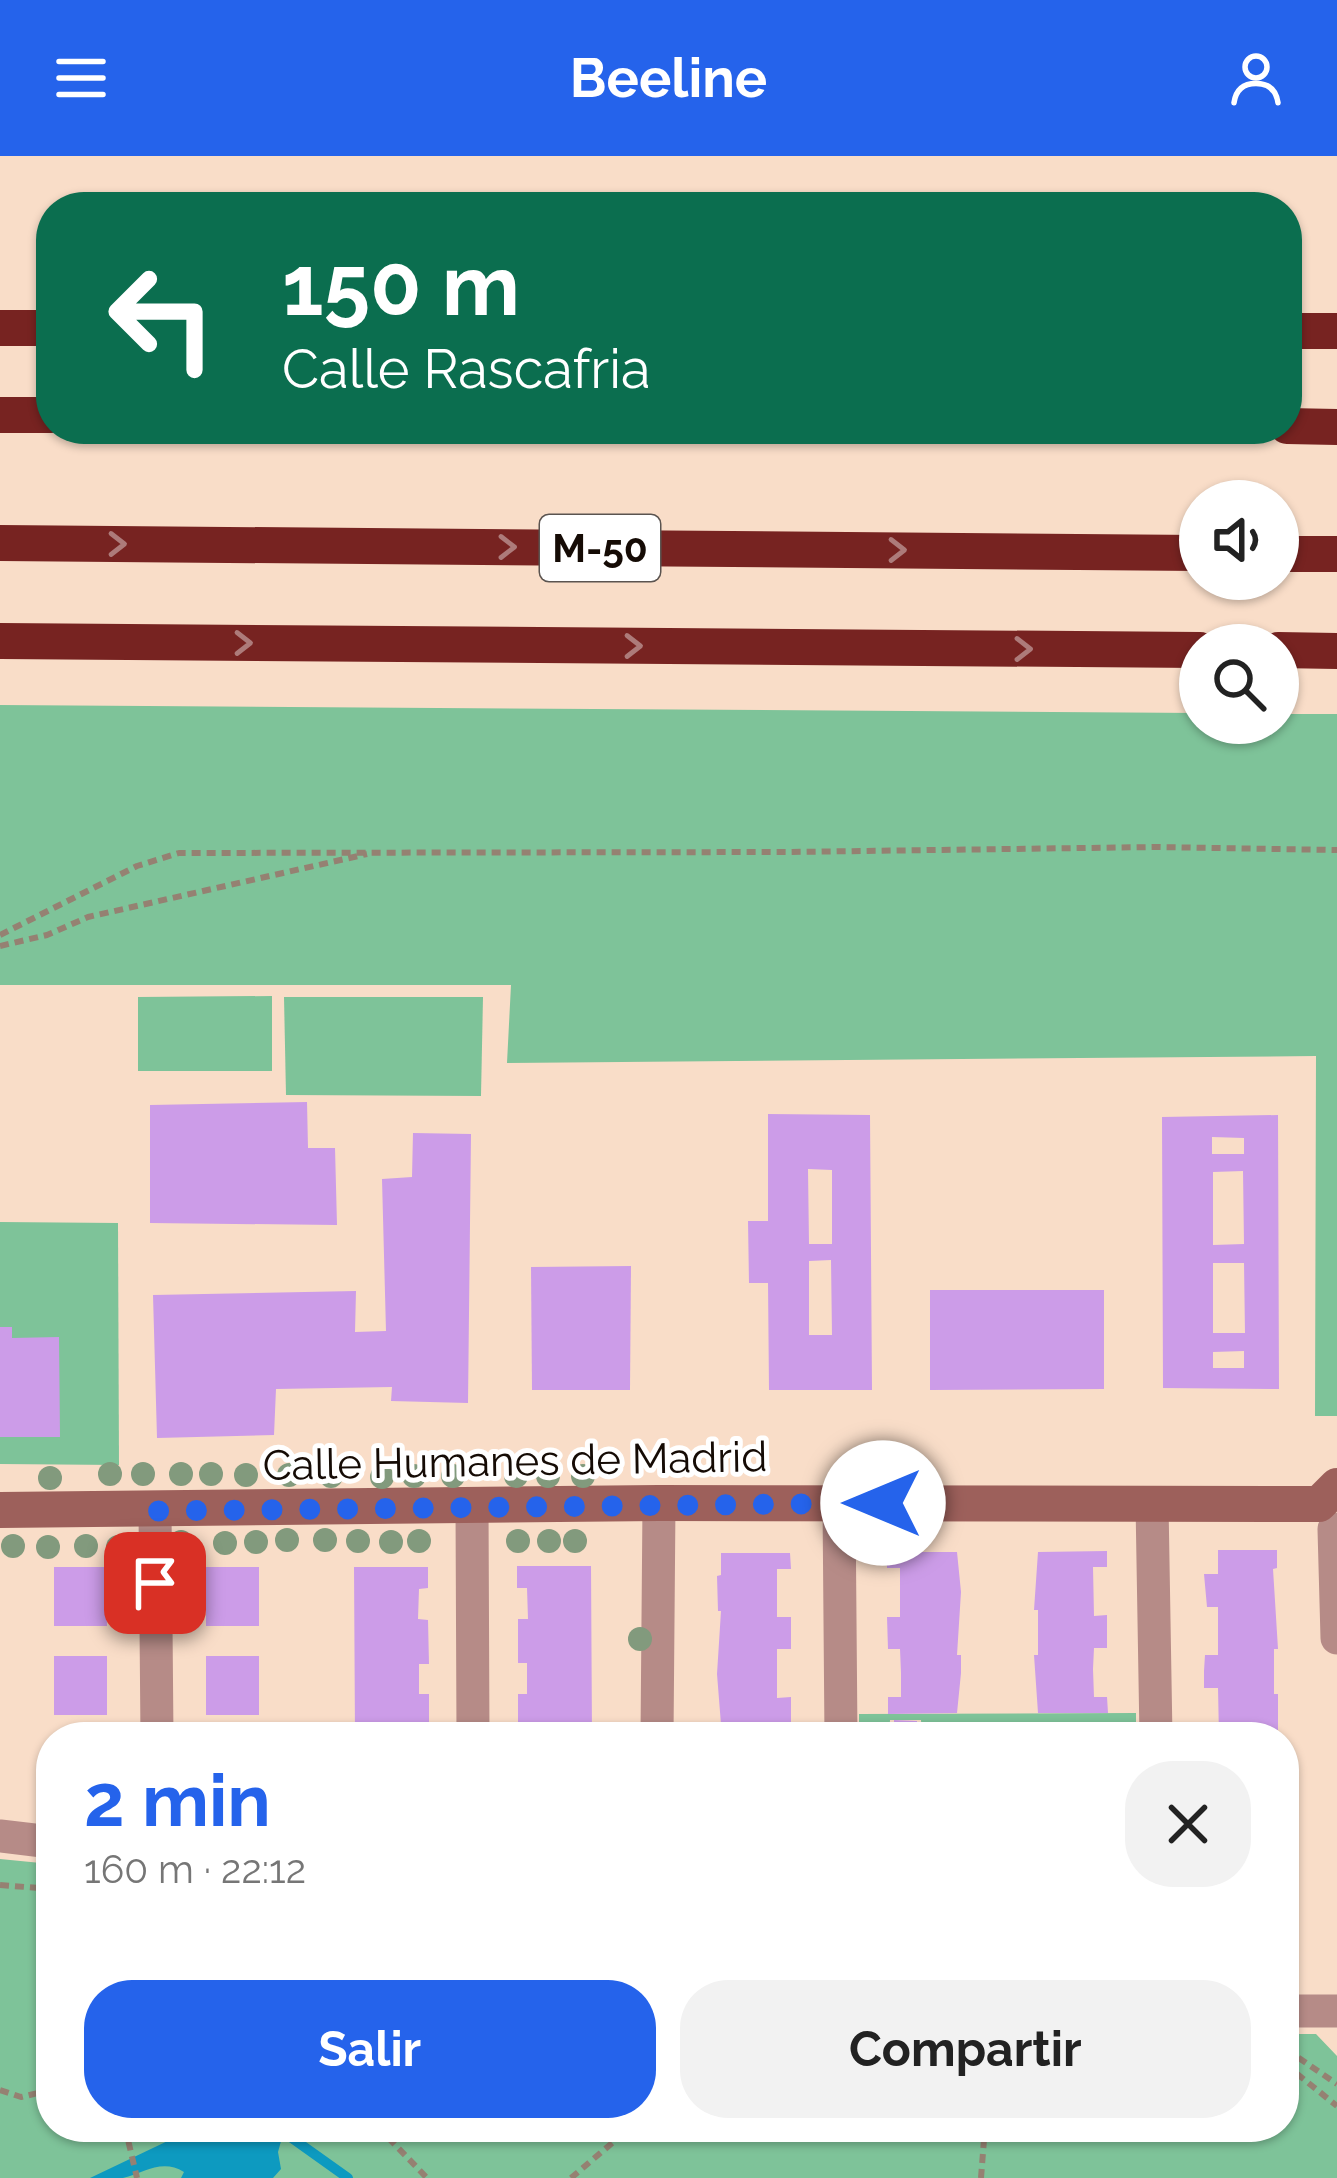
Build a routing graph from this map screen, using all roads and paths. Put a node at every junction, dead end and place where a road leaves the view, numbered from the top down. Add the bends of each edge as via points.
1 (0, 328) edge
2 (36, 328) edge
3 (1302, 331) edge
4 (1337, 331) edge
5 (0, 415) edge
6 (36, 415) edge
7 (1302, 426) edge
8 (1337, 427) edge
9 (0, 543) edge
10 (1179, 553) edge
11 (1299, 554) edge
12 (1337, 554) edge
13 (0, 641) edge
14 (1179, 650) edge
15 (1299, 650) edge
16 (1337, 651) edge
17 (1337, 850) edge
18 (382, 851) junction
19 (0, 934) edge
20 (0, 946) edge
21 (659, 1503) junction
22 (838, 1503) junction
23 (1152, 1503) junction
24 (472, 1505) junction
25 (0, 1510) edge
26 (155, 1511) junction
27 (1332, 1512) edge
28 (1337, 1638) edge
29 (157, 1722) edge
30 (473, 1722) edge
31 (657, 1722) edge
32 (841, 1722) edge
33 (1156, 1722) edge
34 (0, 1836) edge
35 (36, 1840) edge
36 (0, 1885) edge
37 (36, 1888) edge
38 (1299, 2011) edge
39 (1337, 2011) edge
40 (1299, 2058) edge
41 (1299, 2075) edge
42 (1337, 2084) edge
43 (0, 2090) edge
44 (36, 2094) edge
45 (1337, 2106) edge
46 (127, 2142) edge
47 (392, 2142) edge
48 (613, 2142) edge
49 (985, 2142) edge
50 (137, 2178) edge
51 (427, 2178) edge
52 (571, 2178) edge
53 (981, 2178) edge

1 - 2 highway
3 - 4 highway
5 - 6 highway
7 - 8 highway
9 -> 10 highway, M-50
11 - 12 highway
13 -> 14 highway
15 - 16 highway
17 - 18 path
18 - 19 path via 179,853
18 - 20 path via 88,917
21 - 22 street, Calle Humanes de Madrid
21 - 24 street, Calle Humanes de Madrid
21 - 31 street
22 - 23 street, Calle Humanes de Madrid
22 - 32 street
23 - 27 street, Calle Humanes de Madrid
23 - 33 street
24 - 26 street, Calle Humanes de Madrid
24 - 30 street
25 - 26 street, Calle Humanes de Madrid
26 - 29 street
27 - 28 street
34 - 35 street
36 - 37 path
38 - 39 street
40 - 42 path
41 - 45 path
43 - 44 path
46 - 50 path
47 - 51 path
48 - 52 path
49 - 53 path

